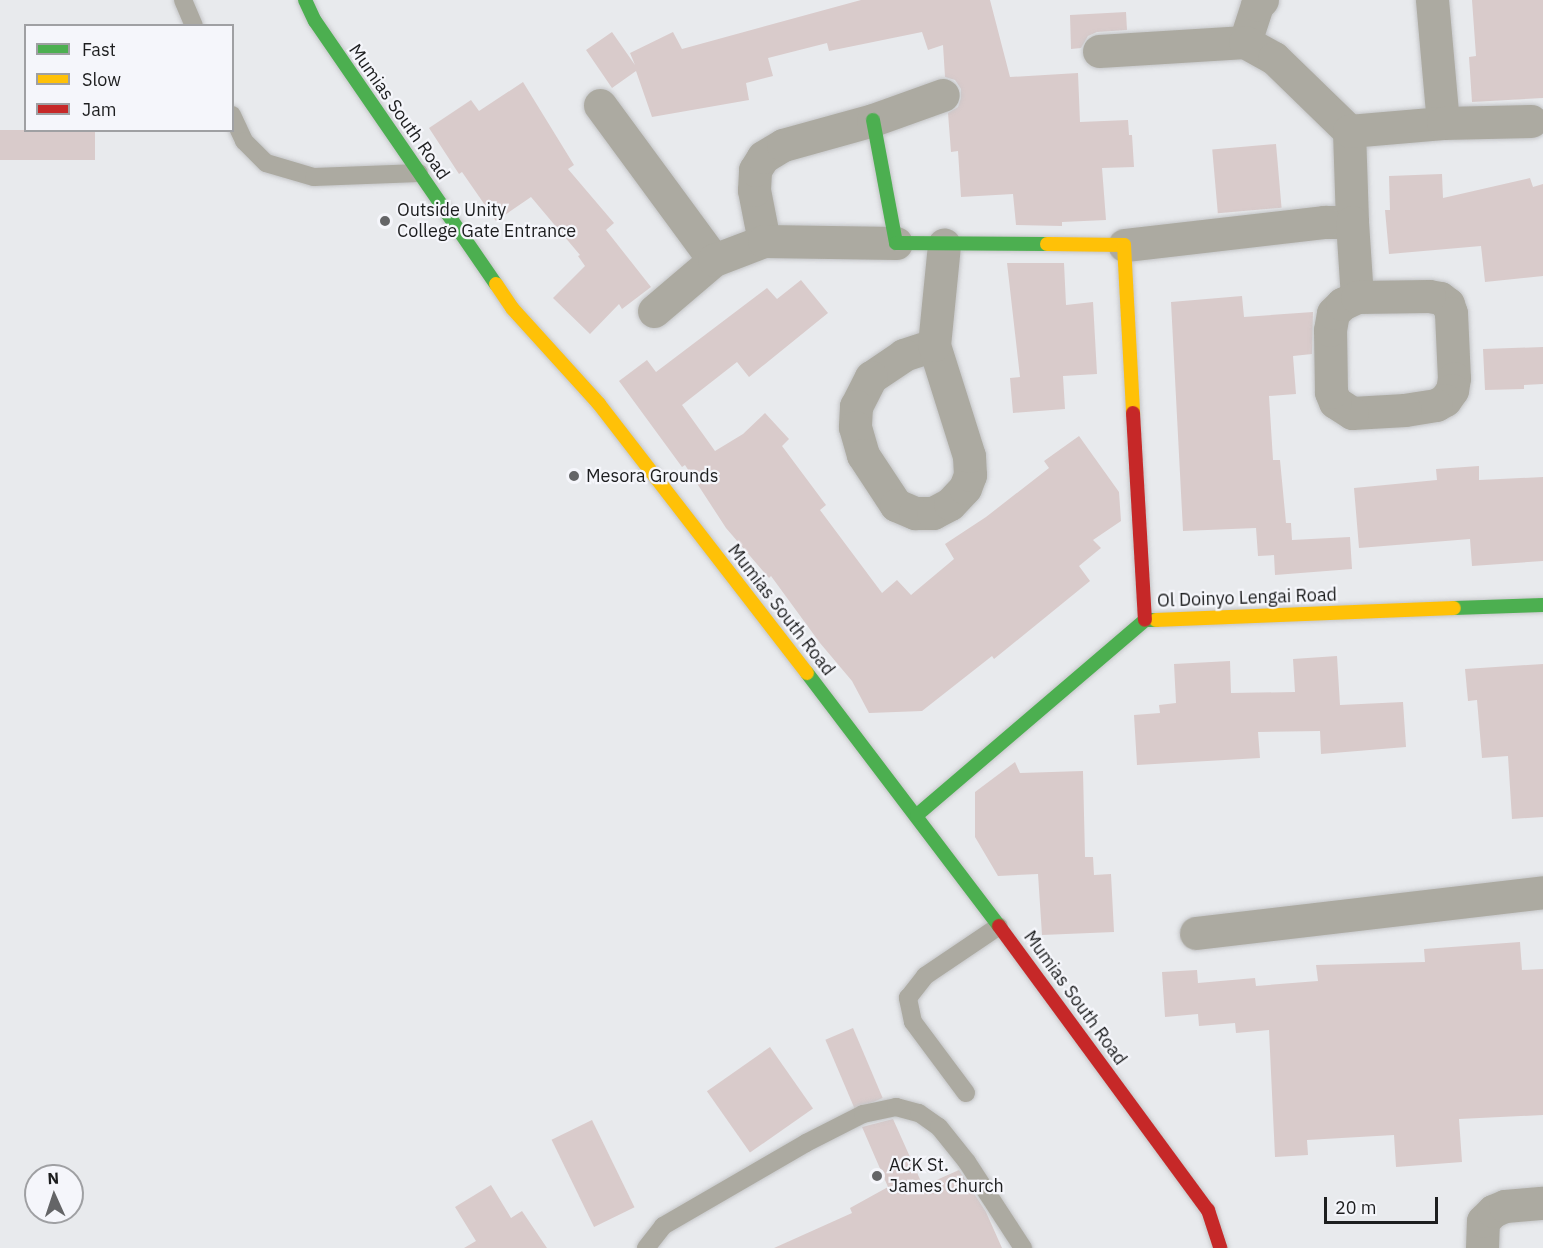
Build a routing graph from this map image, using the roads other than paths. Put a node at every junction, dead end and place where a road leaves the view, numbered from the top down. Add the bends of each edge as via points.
1 (183, 0) edge
2 (305, 0) edge
3 (1262, 0) edge
4 (1432, 0) edge
5 (193, 24) edge
6 (1245, 42) junction
7 (1099, 51) dead end
8 (943, 95) dead end
9 (600, 105) dead end
10 (234, 119) edge
11 (873, 120) junction
12 (1531, 121) dead end
13 (1443, 123) junction
14 (1349, 131) junction
15 (419, 173) junction
16 (1352, 222) junction
17 (764, 241) junction
18 (896, 243) junction
19 (944, 244) junction
20 (1124, 245) junction
21 (714, 261) junction
22 (1357, 297) junction
23 (654, 311) dead end
24 (934, 345) junction
25 (1543, 604) edge
26 (1145, 620) junction
27 (917, 815) junction
28 (1543, 892) edge
29 (999, 926) junction
30 (1196, 933) dead end
31 (966, 1093) dead end
32 (1543, 1203) edge
33 (646, 1248) edge
34 (1023, 1248) edge
35 (1220, 1248) edge
36 (1482, 1248) edge

1 - 5 lane
2 - 15 main road, Mumias South Road via 315,21
3 - 6 street
4 - 13 street
6 - 7 street
6 - 14 street via 1274,58
8 - 11 street
9 - 21 street
10 - 15 lane via 244,141 266,164 314,177
11 - 17 street via 783,145 764,157 755,170 754,190
11 - 18 main road
12 - 13 street
13 - 14 street
14 - 16 street
15 - 27 main road, Mumias South Road via 512,308 599,404
16 - 20 street
16 - 22 street
17 - 18 street
17 - 21 street
18 - 19 main road
19 - 20 main road
19 - 24 street
20 - 26 main road
21 - 23 street
22 - 22 street via 1429,296 1448,304 1454,378 1445,400 1405,410 1352,413 1335,402 1331,382 1333,313
24 - 24 street via 969,456 970,475 965,488 950,504 933,513 915,513 896,505 863,455 855,427 856,406 871,377 904,355
25 - 26 main road, Ol Doinyo Lengai Road
26 - 27 main road, Ol Doinyo Lengai Road
27 - 29 main road, Mumias South Road
28 - 30 street
29 - 31 lane via 925,976 908,998 914,1022
29 - 35 main road, Mumias South Road via 1208,1210
32 - 36 street via 1505,1206 1493,1211 1483,1221
33 - 34 lane via 663,1226 796,1149 863,1114 896,1107 919,1113 939,1127 967,1162

